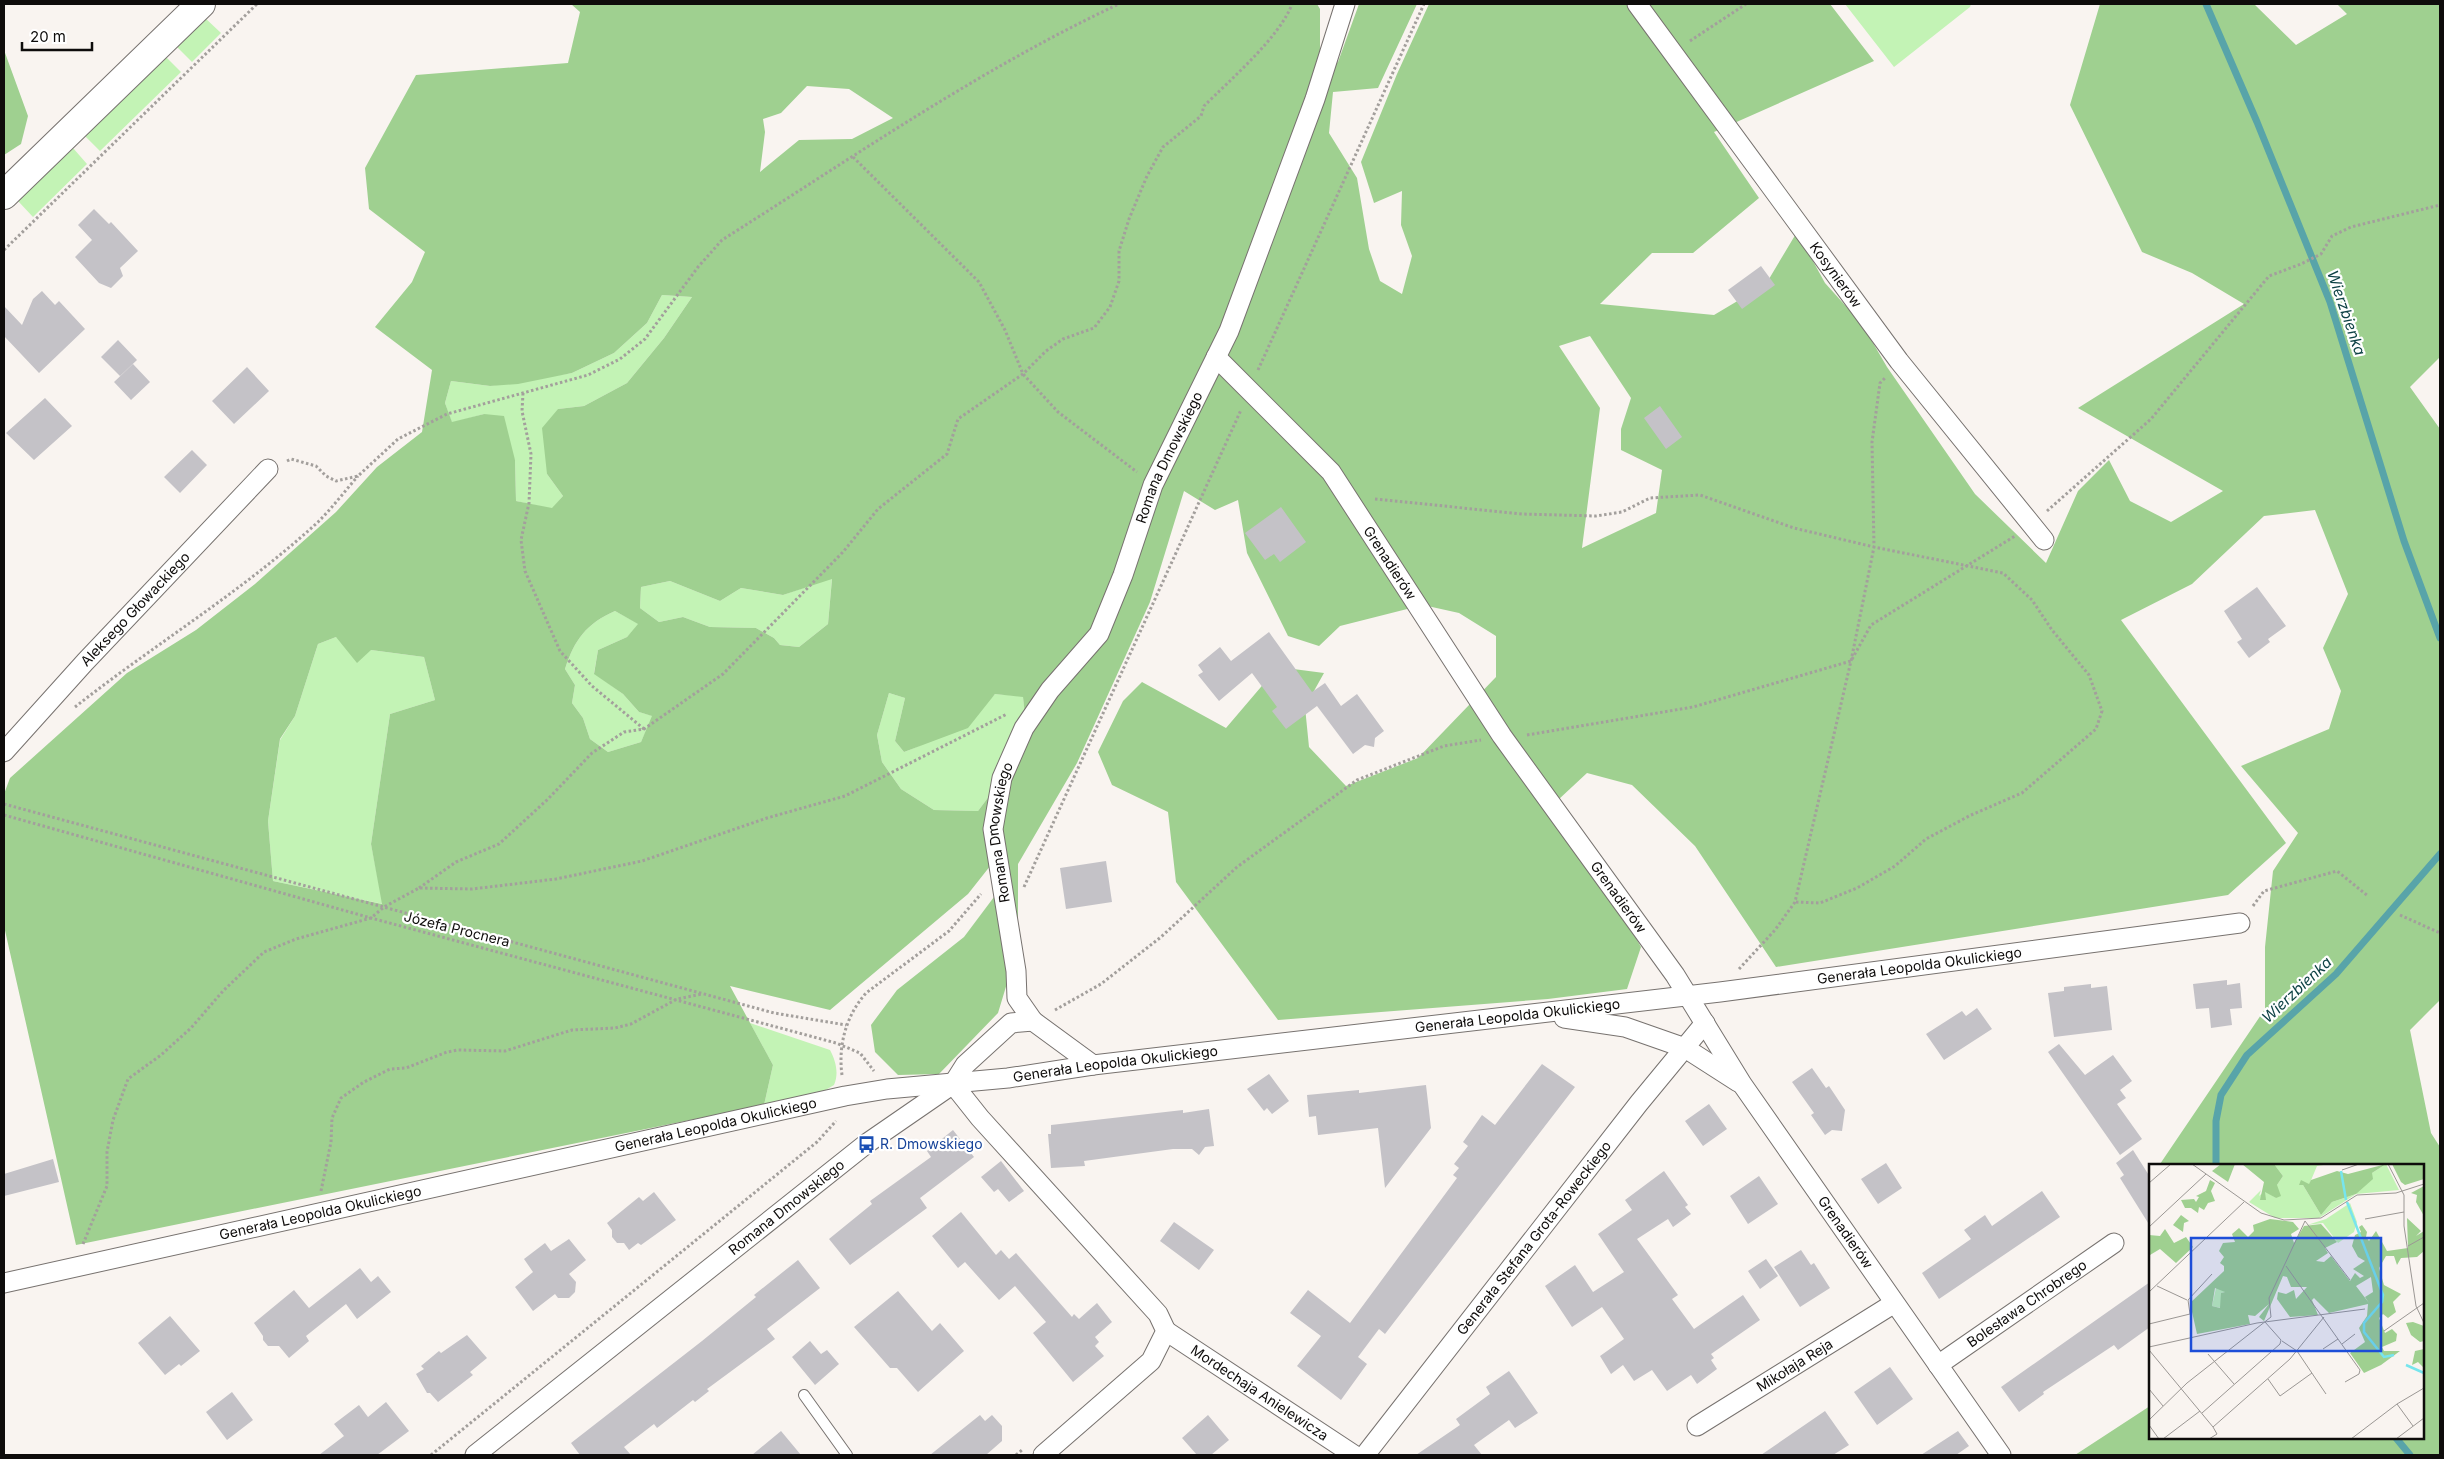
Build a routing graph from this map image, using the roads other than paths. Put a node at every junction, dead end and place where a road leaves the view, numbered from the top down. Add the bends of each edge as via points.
1 (201, 4) edge
2 (1345, 4) edge
3 (1637, 4) edge
4 (4, 195) edge
5 (1216, 357) junction
6 (268, 468) road end
7 (2044, 540) dead end
8 (4, 752) edge
9 (2240, 923) road end
10 (1689, 996) junction
11 (1541, 1014) junction
12 (1033, 1021) junction
13 (1705, 1023) junction
14 (1685, 1048) junction
15 (1093, 1065) junction
16 (953, 1084) junction
17 (1742, 1084) junction
18 (2114, 1243) dead end
19 (4, 1283) edge
20 (1893, 1304) junction
21 (1166, 1330) junction
22 (1938, 1365) junction
23 (804, 1394) dead end
24 (1697, 1426) dead end
25 (475, 1455) edge
26 (847, 1455) edge
27 (1043, 1455) edge
28 (1354, 1455) edge
29 (1365, 1455) edge
30 (2001, 1455) edge

1 - 4 street
2 - 5 street, Romana Dmowskiego via 1315,99 1229,332
3 - 7 street, Kosynierów via 1899,361
5 - 10 street, Grenadierów via 1331,472 1502,736
5 - 12 street, Romana Dmowskiego via 1153,485 1099,634 1050,690 1029,720 1002,778 993,829 1016,971 1017,998
6 - 8 street, Aleksego Głowackiego
9 - 10 street, Generała Leopolda Okulickiego
10 - 11 street, Generała Leopolda Okulickiego
10 - 13 street, Grenadierów
11 - 14 street via 1625,1027
11 - 15 street, Generała Leopolda Okulickiego
12 - 15 street
12 - 16 street, Romana Dmowskiego via 1011,1023 965,1065
13 - 14 street, Generała Stefana Grota-Roweckiego
13 - 17 street, Grenadierów
14 - 17 street
14 - 29 street, Generała Stefana Grota-Roweckiego
15 - 16 street, Generała Leopolda Okulickiego
16 - 19 street, Generała Leopolda Okulickiego via 845,1096
16 - 21 street via 1158,1314
16 - 25 street, Romana Dmowskiego via 866,1144
17 - 20 street, Grenadierów
18 - 22 street, Bolesława Chrobrego
20 - 22 street, Grenadierów
20 - 24 street, Mikołaja Reja
21 - 27 street via 1152,1361
21 - 28 street, Mordechaja Anielewicza
22 - 30 street, Grenadierów
23 - 26 lane

